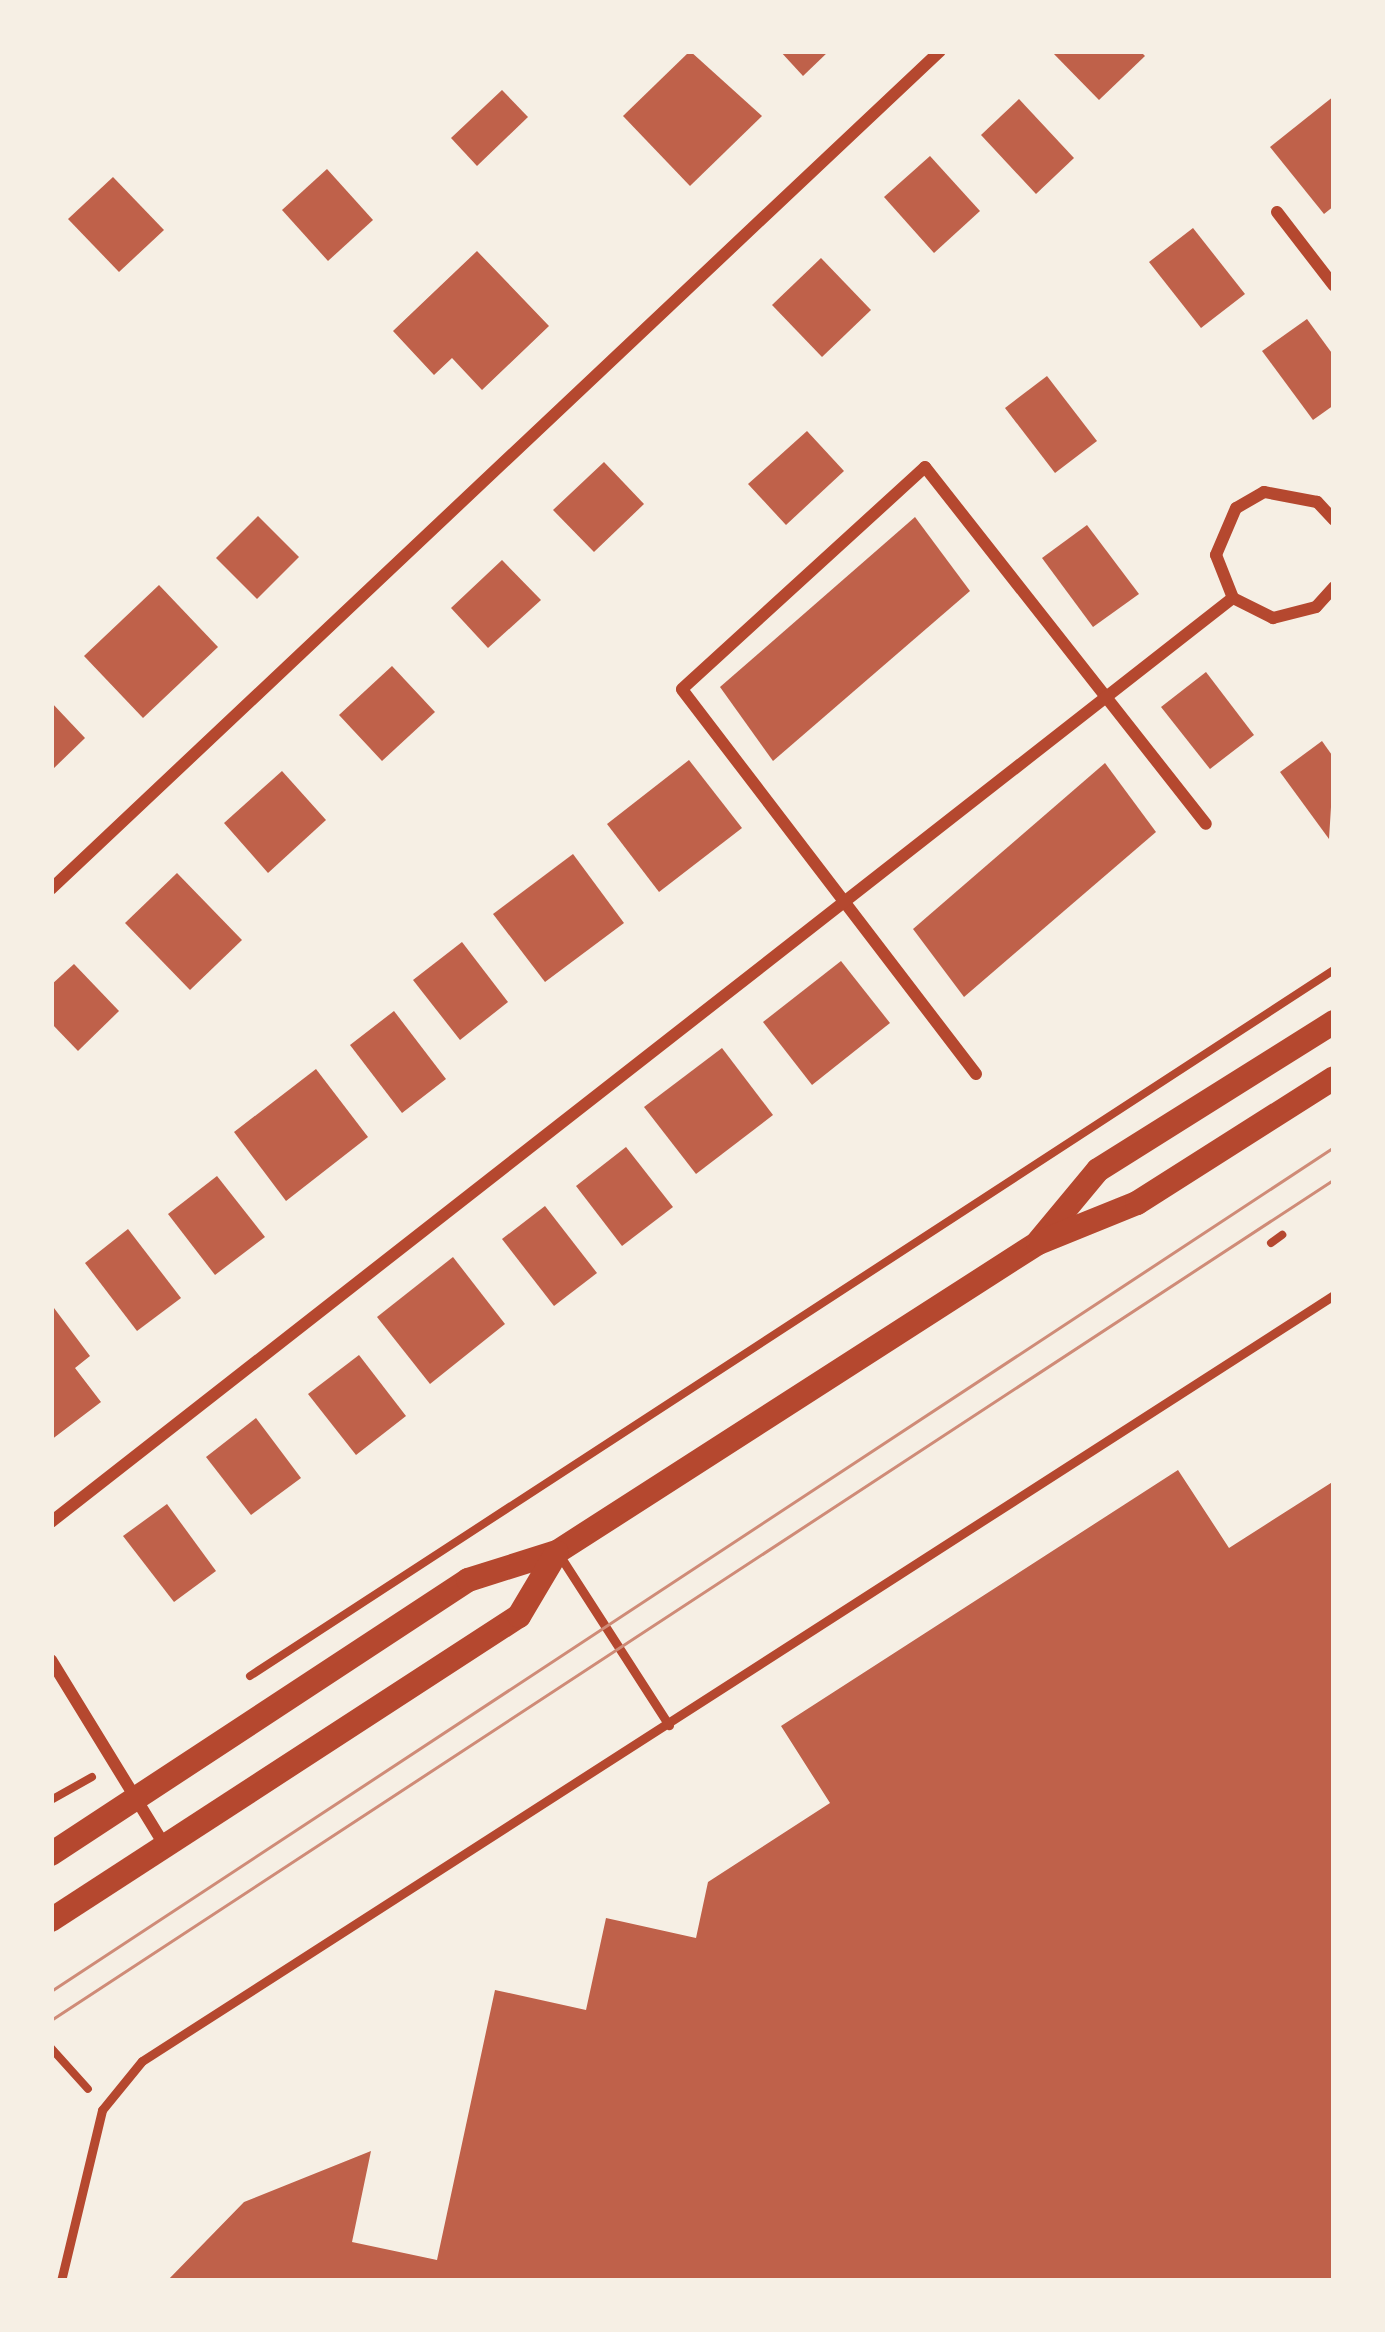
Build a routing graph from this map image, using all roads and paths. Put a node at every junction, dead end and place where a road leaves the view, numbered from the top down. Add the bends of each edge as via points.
1 (940, 51) edge
2 (1277, 212) dead end
3 (1334, 286) edge
4 (1334, 519) edge
5 (1334, 586) edge
6 (1233, 598) junction
7 (1107, 697) junction
8 (1206, 824) dead end
9 (51, 889) edge
10 (844, 902) junction
11 (1334, 970) edge
12 (1334, 1022) edge
13 (976, 1074) dead end
14 (1334, 1078) edge
15 (1282, 1235) dead end
16 (1038, 1243) junction
17 (1271, 1243) dead end
18 (1334, 1295) edge
19 (51, 1522) edge
20 (557, 1552) junction
21 (51, 1660) edge
22 (230, 1694) dead end
23 (669, 1725) junction
24 (117, 1765) junction
25 (132, 1791) junction
26 (51, 1800) edge
27 (165, 1846) junction
28 (51, 1853) edge
29 (51, 1920) edge
30 (51, 2048) edge
31 (102, 2110) junction
32 (61, 2281) edge

1 - 9 street
2 - 3 street
4 - 6 street via 1287,490 1236,508 1216,555
5 - 6 street via 1295,617
6 - 7 street
7 - 8 street
7 - 10 street
7 - 10 street via 925,467 682,689
10 - 13 street
10 - 19 street
11 - 22 path via 292,1640
12 - 16 main road via 1098,1170
14 - 16 main road via 1137,1203
15 - 17 path
16 - 20 main road
18 - 23 lane
20 - 23 lane
20 - 25 main road via 468,1580
20 - 27 main road via 519,1616
21 - 24 street
23 - 31 lane via 142,2061
24 - 25 street
24 - 26 path
25 - 27 street
25 - 28 main road
27 - 29 main road
30 - 31 path
31 - 32 lane

